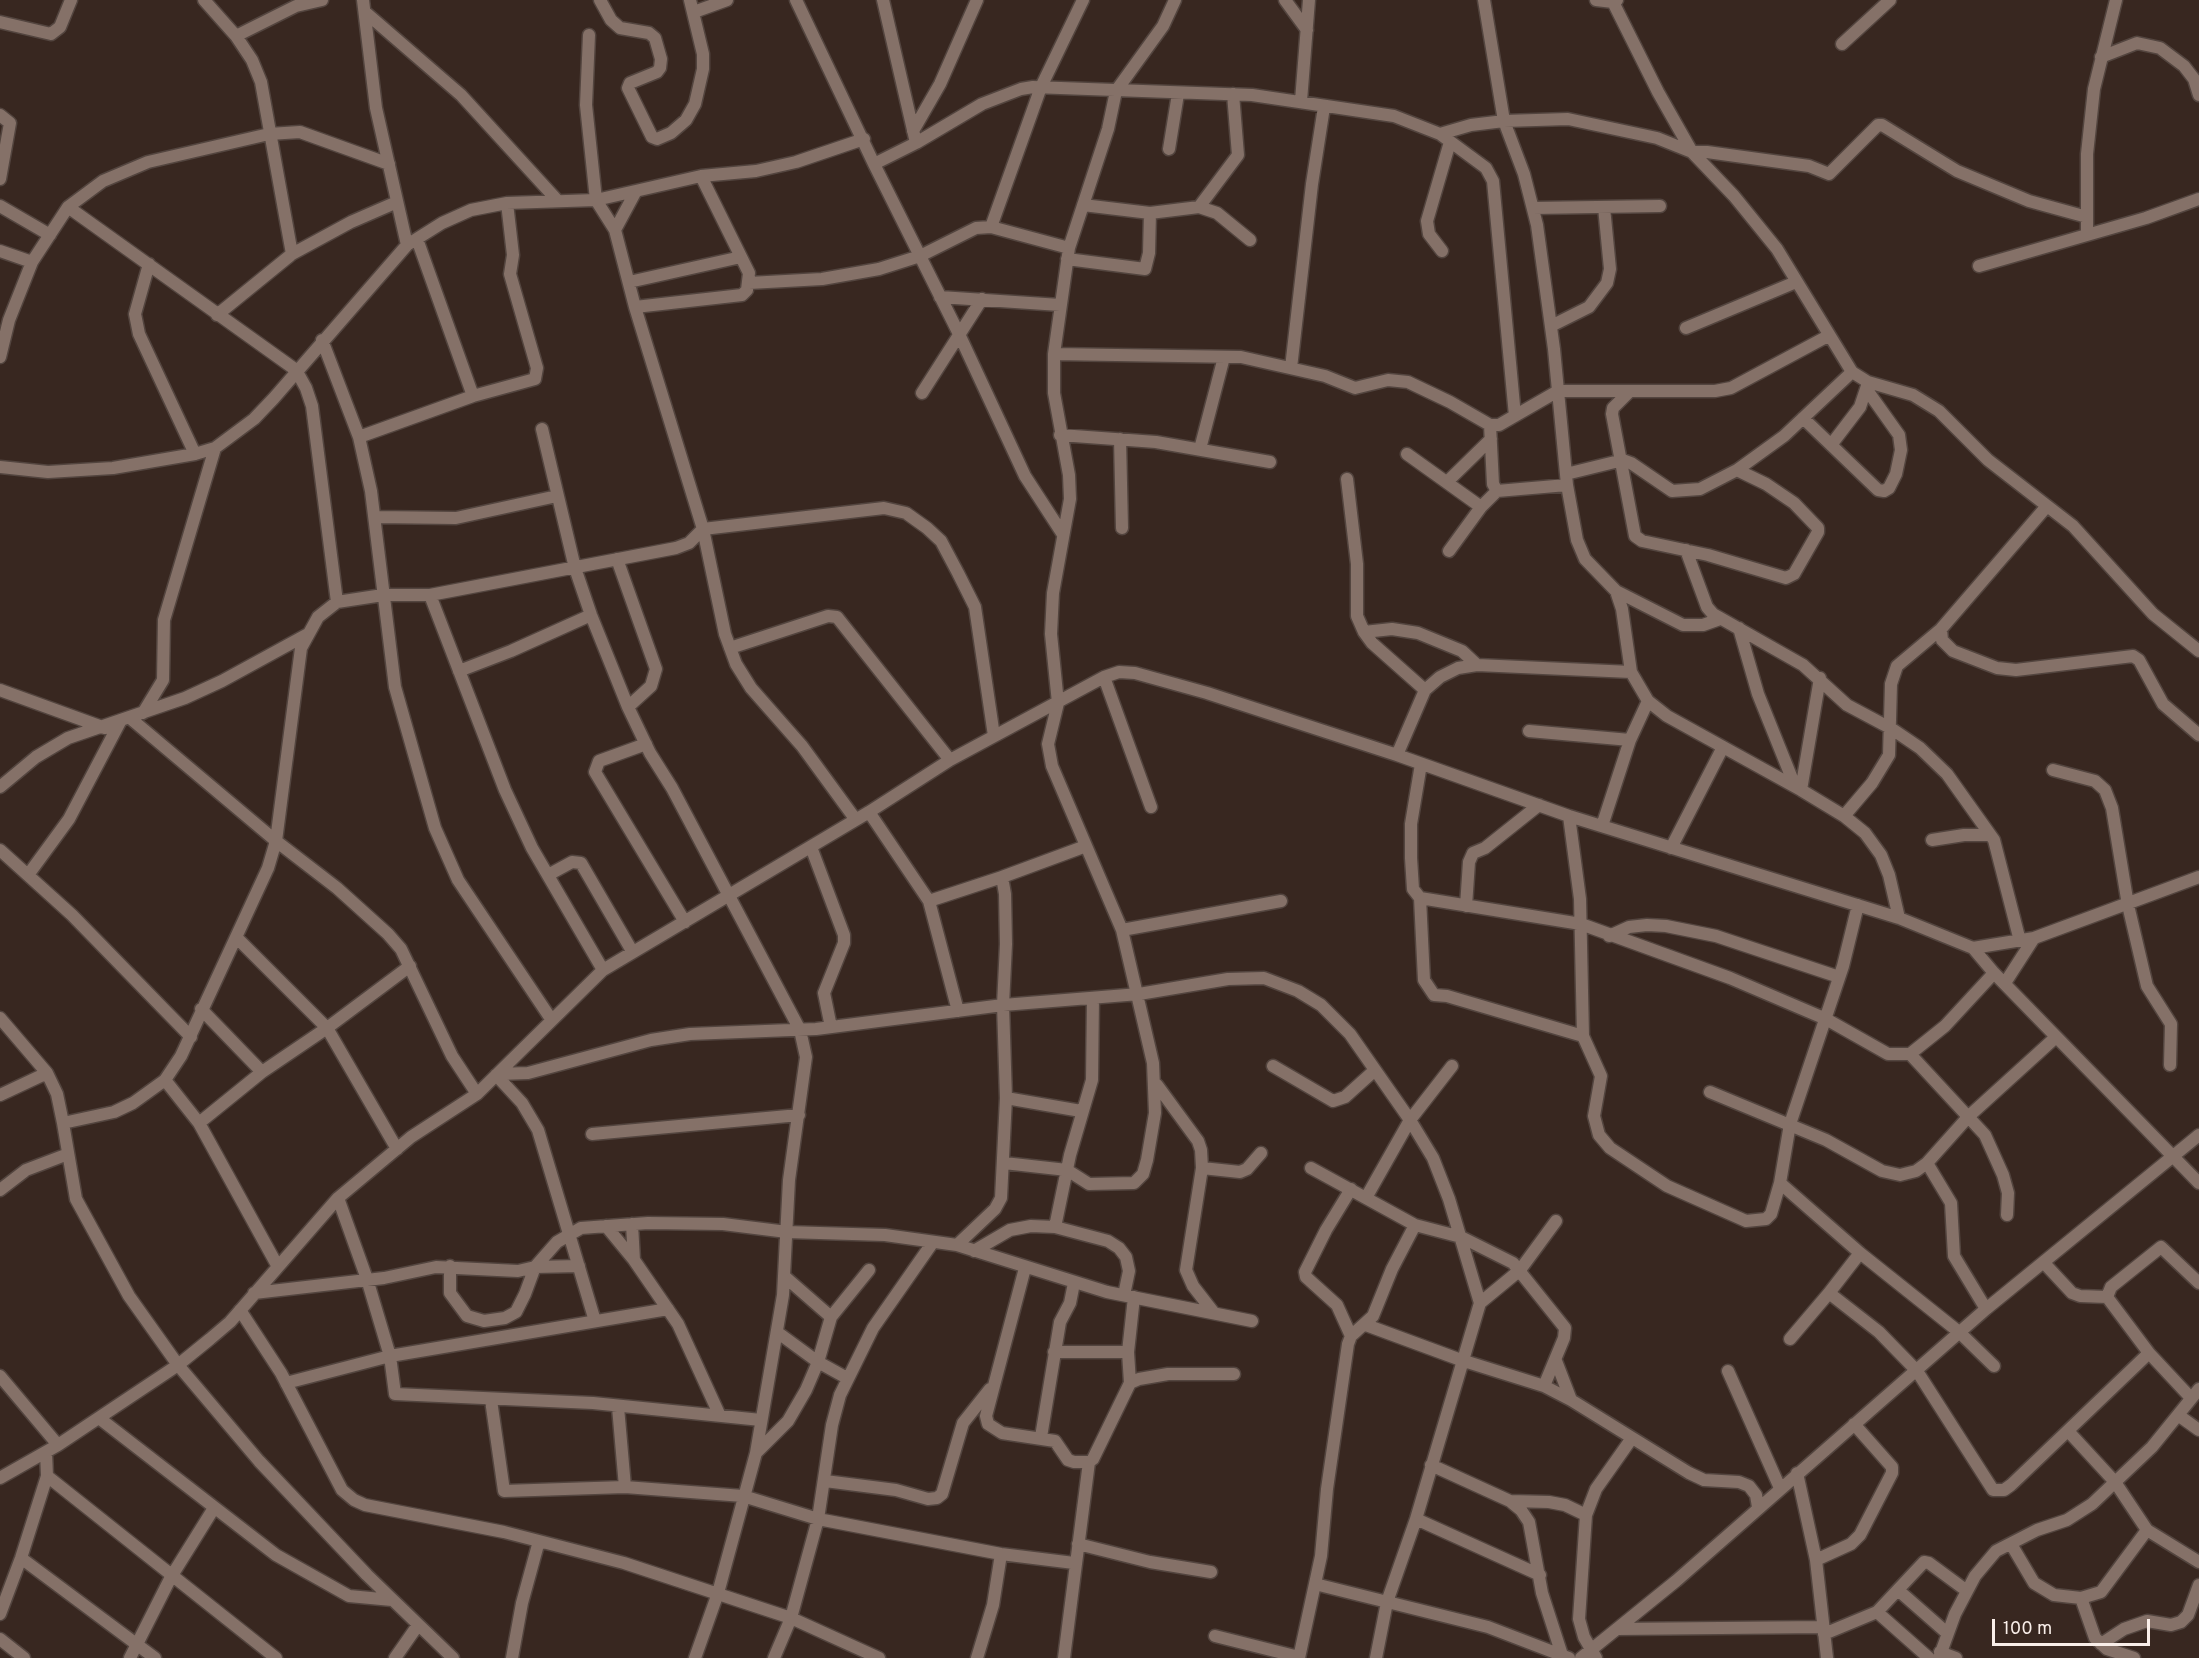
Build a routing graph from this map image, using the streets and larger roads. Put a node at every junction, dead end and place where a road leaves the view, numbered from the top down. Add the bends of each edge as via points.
1 (71, 0) edge
2 (204, 0) edge
3 (322, 0) edge
4 (600, 0) edge
5 (727, 0) edge
6 (796, 0) edge
7 (883, 0) edge
8 (977, 0) edge
9 (1083, 0) edge
10 (1174, 0) edge
11 (1286, 0) edge
12 (1309, 0) edge
13 (1484, 0) edge
14 (1596, 0) edge
15 (1890, 0) edge
16 (2116, 0) edge
17 (1614, 1) edge
18 (293, 3) edge
19 (364, 6) edge
20 (692, 6) edge
21 (0, 22) edge
22 (1307, 30) junction
23 (589, 35) dead end
24 (237, 36) junction
25 (1842, 44) dead end
26 (2101, 57) junction
27 (1041, 87) junction
28 (1116, 91) junction
29 (1178, 94) junction
30 (1233, 94) junction
31 (2199, 95) edge
32 (1301, 101) junction
33 (1324, 107) junction
34 (0, 115) edge
35 (1504, 121) junction
36 (269, 134) junction
37 (915, 137) junction
38 (1445, 138) junction
39 (864, 139) junction
40 (1169, 149) dead end
41 (1692, 152) junction
42 (389, 164) junction
43 (873, 164) junction
44 (701, 176) junction
45 (0, 179) edge
46 (636, 191) junction
47 (2199, 199) edge
48 (557, 200) junction
49 (597, 200) junction
50 (397, 202) junction
51 (507, 203) junction
52 (1083, 205) junction
53 (0, 206) edge
54 (68, 207) junction
55 (1198, 207) junction
56 (1604, 207) junction
57 (1660, 207) dead end
58 (1533, 208) junction
59 (1150, 213) junction
60 (2087, 217) junction
61 (992, 227) junction
62 (615, 230) junction
63 (2087, 233) junction
64 (50, 235) junction
65 (1250, 240) dead end
66 (412, 242) junction
67 (0, 251) edge
68 (1442, 251) dead end
69 (1068, 253) junction
70 (292, 254) junction
71 (920, 256) junction
72 (741, 257) junction
73 (32, 262) junction
74 (149, 264) junction
75 (1979, 266) dead end
76 (629, 282) junction
77 (1796, 282) junction
78 (749, 283) junction
79 (940, 297) junction
80 (982, 299) junction
81 (1060, 305) junction
82 (635, 307) junction
83 (217, 315) junction
84 (5, 320) edge
85 (1551, 326) junction
86 (1686, 328) dead end
87 (959, 334) junction
88 (1828, 336) junction
89 (322, 340) junction
90 (1054, 354) junction
91 (0, 357) edge
92 (1224, 357) junction
93 (1291, 368) junction
94 (296, 370) junction
95 (1852, 372) junction
96 (1868, 386) junction
97 (1558, 390) junction
98 (1630, 391) junction
99 (922, 393) dead end
100 (473, 396) junction
101 (1515, 416) junction
102 (1803, 418) junction
103 (1490, 425) junction
104 (542, 429) dead end
105 (1060, 435) junction
106 (359, 436) junction
107 (1120, 439) junction
108 (1491, 440) junction
109 (1832, 445) junction
110 (215, 448) junction
111 (1200, 449) junction
112 (195, 454) junction
113 (1407, 454) dead end
114 (1623, 460) junction
115 (1270, 462) dead end
116 (0, 467) edge
117 (1737, 470) junction
118 (1347, 479) dead end
119 (1567, 479) junction
120 (1448, 481) junction
121 (1497, 491) junction
122 (557, 496) junction
123 (2047, 506) junction
124 (1481, 507) junction
125 (375, 518) junction
126 (1122, 528) dead end
127 (704, 529) junction
128 (1062, 533) junction
129 (1449, 550) dead end
130 (1686, 550) junction
131 (617, 559) junction
132 (575, 568) junction
133 (1616, 591) junction
134 (383, 595) junction
135 (430, 595) junction
136 (337, 602) junction
137 (591, 615) junction
138 (1720, 619) junction
139 (1739, 628) junction
140 (1941, 629) junction
141 (1364, 632) junction
142 (308, 634) junction
143 (730, 648) junction
144 (2198, 648) edge
145 (1477, 665) junction
146 (459, 671) junction
147 (1631, 672) junction
148 (1104, 677) junction
149 (1820, 678) junction
150 (0, 690) edge
151 (1425, 690) junction
152 (1648, 701) junction
153 (1058, 703) junction
154 (628, 707) junction
155 (143, 713) junction
156 (125, 720) junction
157 (105, 728) junction
158 (1892, 729) junction
159 (1529, 731) dead end
160 (994, 735) junction
161 (2199, 735) edge
162 (1630, 740) junction
163 (646, 744) junction
164 (1723, 747) junction
165 (1397, 755) junction
166 (950, 760) junction
167 (1421, 764) junction
168 (2053, 770) dead end
169 (0, 787) edge
170 (1798, 788) junction
171 (1539, 805) junction
172 (1152, 807) dead end
173 (869, 812) junction
174 (1569, 816) junction
175 (1844, 816) junction
176 (856, 820) junction
177 (1602, 826) junction
178 (1990, 835) junction
179 (1932, 840) dead end
180 (276, 841) junction
181 (1086, 846) junction
182 (811, 847) junction
183 (1671, 848) junction
184 (0, 850) edge
185 (548, 874) junction
186 (28, 875) junction
187 (1002, 877) junction
188 (2199, 877) edge
189 (729, 895) junction
190 (1420, 898) junction
191 (929, 901) junction
192 (1281, 901) dead end
193 (2128, 905) junction
194 (1466, 906) junction
195 (1858, 906) junction
196 (1899, 918) junction
197 (685, 922) junction
198 (1581, 924) junction
199 (1122, 930) junction
200 (1609, 936) junction
201 (237, 938) junction
202 (2034, 938) junction
203 (2020, 941) junction
204 (1973, 948) junction
205 (632, 951) junction
206 (410, 966) junction
207 (603, 970) junction
208 (1994, 973) junction
209 (1839, 977) junction
210 (2005, 983) junction
211 (1139, 993) junction
212 (1093, 998) junction
213 (1004, 1005) junction
214 (201, 1009) junction
215 (958, 1011) junction
216 (0, 1018) edge
217 (551, 1019) junction
218 (1826, 1020) junction
219 (831, 1027) junction
220 (327, 1029) junction
221 (800, 1030) junction
222 (191, 1036) junction
223 (1583, 1036) junction
224 (2056, 1037) junction
225 (1910, 1054) junction
226 (2170, 1065) dead end
227 (1273, 1066) dead end
228 (1452, 1066) dead end
229 (1375, 1070) junction
230 (262, 1072) junction
231 (47, 1073) junction
232 (528, 1073) junction
233 (497, 1074) junction
234 (165, 1080) junction
235 (1156, 1084) junction
236 (1710, 1092) dead end
237 (477, 1094) junction
238 (0, 1095) edge
239 (517, 1097) junction
240 (1006, 1098) junction
241 (1081, 1111) junction
242 (799, 1115) junction
243 (1969, 1116) junction
244 (1410, 1120) junction
245 (63, 1123) junction
246 (199, 1123) junction
247 (1790, 1124) junction
248 (592, 1134) dead end
249 (2199, 1135) edge
250 (397, 1149) junction
251 (1261, 1153) dead end
252 (68, 1154) junction
253 (2173, 1157) junction
254 (1004, 1163) junction
255 (1927, 1164) junction
256 (1202, 1168) junction
257 (1311, 1168) dead end
258 (1066, 1170) junction
259 (1780, 1183) junction
260 (2199, 1183) edge
261 (1352, 1189) junction
262 (0, 1190) edge
263 (1367, 1196) junction
264 (338, 1198) junction
265 (2007, 1215) dead end
266 (1556, 1221) dead end
267 (632, 1224) junction
268 (1415, 1224) junction
269 (606, 1226) junction
270 (1055, 1227) junction
271 (787, 1232) junction
272 (567, 1235) junction
273 (1461, 1237) junction
274 (933, 1242) junction
275 (957, 1245) junction
276 (974, 1251) junction
277 (1860, 1253) junction
278 (634, 1260) junction
279 (2044, 1264) junction
280 (277, 1265) junction
281 (450, 1266) junction
282 (579, 1266) junction
283 (535, 1267) junction
284 (1024, 1268) junction
285 (869, 1270) dead end
286 (1520, 1270) junction
287 (784, 1276) junction
288 (367, 1279) junction
289 (1074, 1283) junction
290 (2199, 1283) edge
291 (254, 1293) junction
292 (1829, 1293) junction
293 (1129, 1296) junction
294 (2107, 1297) junction
295 (1480, 1303) junction
296 (668, 1309) junction
297 (1986, 1309) junction
298 (240, 1310) junction
299 (1214, 1313) junction
300 (831, 1317) junction
301 (595, 1321) junction
302 (1252, 1321) dead end
303 (1366, 1325) junction
304 (777, 1332) junction
305 (1959, 1332) junction
306 (1351, 1336) junction
307 (1790, 1339) dead end
308 (1054, 1352) junction
309 (1128, 1352) junction
310 (2149, 1353) junction
311 (390, 1356) junction
312 (1461, 1360) junction
313 (1556, 1360) junction
314 (818, 1362) junction
315 (178, 1365) junction
316 (1994, 1366) dead end
317 (1728, 1371) dead end
318 (1917, 1371) junction
319 (1234, 1374) dead end
320 (0, 1376) edge
321 (847, 1378) junction
322 (286, 1383) junction
323 (1130, 1383) junction
324 (993, 1386) junction
325 (1544, 1386) junction
326 (2195, 1393) edge
327 (491, 1400) junction
328 (1571, 1400) junction
329 (618, 1407) junction
330 (2178, 1414) junction
331 (720, 1416) junction
332 (99, 1418) junction
333 (761, 1419) junction
334 (1854, 1424) junction
335 (2199, 1430) edge
336 (2068, 1431) junction
337 (1041, 1437) junction
338 (1632, 1438) junction
339 (58, 1445) junction
340 (46, 1452) junction
341 (756, 1453) junction
342 (1089, 1462) junction
343 (1431, 1466) junction
344 (1797, 1473) junction
345 (47, 1476) junction
346 (0, 1478) edge
347 (825, 1480) junction
348 (2115, 1482) junction
349 (625, 1487) junction
350 (1780, 1488) junction
351 (743, 1496) junction
352 (1510, 1501) junction
353 (1758, 1507) junction
354 (214, 1508) junction
355 (1586, 1515) junction
356 (818, 1519) junction
357 (1416, 1519) junction
358 (2147, 1530) junction
359 (539, 1541) junction
360 (1078, 1544) junction
361 (2011, 1544) junction
362 (1001, 1554) junction
363 (21, 1558) junction
364 (1816, 1560) junction
365 (2199, 1562) edge
366 (1074, 1563) junction
367 (1211, 1572) dead end
368 (1540, 1575) junction
369 (171, 1577) junction
370 (1315, 1584) junction
371 (2199, 1585) edge
372 (1898, 1590) junction
373 (1967, 1591) junction
374 (718, 1593) junction
375 (2081, 1598) junction
376 (392, 1600) junction
377 (1387, 1602) junction
378 (1876, 1612) junction
379 (0, 1614) edge
380 (791, 1618) junction
381 (418, 1625) junction
382 (1617, 1629) junction
383 (1824, 1631) junction
384 (1947, 1633) junction
385 (1215, 1636) dead end
386 (0, 1639) edge
387 (137, 1644) junction
388 (2101, 1644) junction
389 (860, 1654) edge
390 (1589, 1655) edge
391 (1936, 1656) edge
392 (1566, 1657) edge
393 (24, 1658) edge
394 (130, 1658) edge
395 (155, 1658) edge
396 (276, 1658) edge
397 (395, 1658) edge
398 (453, 1658) edge
399 (512, 1658) edge
400 (695, 1658) edge
401 (774, 1658) edge
402 (879, 1658) edge
403 (977, 1658) edge
404 (1064, 1658) edge
405 (1299, 1658) edge
406 (1376, 1658) edge
407 (1827, 1658) edge
408 (1956, 1658) edge
409 (2134, 1658) edge

1 - 21 street via 60,27 51,34
2 - 24 street
3 - 18 street
4 - 20 street via 620,28 649,33 655,38 660,68 630,83 628,88 652,137 657,139 686,120 695,104 703,69
5 - 20 street
6 - 39 street
7 - 37 street
8 - 37 street
9 - 27 street
10 - 28 street via 1163,26
11 - 22 street
12 - 22 street
13 - 35 street
14 - 17 street
15 - 25 street
16 - 26 street
17 - 41 street
18 - 24 street
19 - 42 street via 376,108
19 - 48 street via 461,95
22 - 32 street
23 - 49 street via 586,105
24 - 36 street via 261,82
26 - 31 street via 2137,43 2160,48 2184,66
26 - 60 street via 2088,154
27 - 28 street
27 - 37 street via 997,97
27 - 61 street
28 - 29 street
28 - 52 street
29 - 30 street
29 - 40 street
30 - 32 street
30 - 55 street via 1238,154
32 - 33 street
33 - 38 street via 1394,116
33 - 93 street
34 - 45 street via 10,123
35 - 38 street via 1471,125
35 - 41 street via 1568,119 1657,138
35 - 58 street
36 - 42 street via 300,132
36 - 54 street via 148,162 103,181
36 - 70 street
37 - 43 street
38 - 68 street via 1427,221 1429,234
38 - 101 street via 1486,168 1492,181
39 - 43 street
39 - 44 street via 766,169
41 - 60 street via 1809,166 1829,174 1882,125 1957,171 2029,201
41 - 77 street via 1778,249
42 - 50 street
43 - 71 street
44 - 46 street
44 - 72 street
46 - 49 street
46 - 62 street
47 - 63 street via 2156,216
48 - 49 street
48 - 51 street
49 - 62 street
50 - 66 street
50 - 70 street
51 - 66 street via 471,210
51 - 100 street via 513,255 510,274 537,375 531,381
52 - 59 street
52 - 69 street
53 - 64 street
54 - 64 street
54 - 74 street
55 - 59 street
55 - 65 street via 1217,213
56 - 57 street
56 - 58 street
56 - 85 street via 1610,269 1607,283 1589,307
58 - 85 street
59 - 69 street via 1145,269
60 - 63 street
61 - 69 street
61 - 71 street via 976,228
62 - 76 street
63 - 75 street
64 - 73 street
66 - 89 street
66 - 100 street
67 - 73 street
69 - 81 street
70 - 83 street
71 - 78 street via 840,276
71 - 79 street
72 - 76 street
72 - 78 street
73 - 84 street
74 - 83 street
74 - 112 street via 137,300 139,334
76 - 82 street
77 - 86 street
77 - 88 street
78 - 82 street via 742,295
79 - 80 street
79 - 87 street
80 - 81 street
80 - 87 street
81 - 90 street
82 - 127 street
83 - 94 street
84 - 91 street
85 - 97 street
87 - 99 street
87 - 128 street via 1025,476
88 - 95 street
88 - 98 street via 1731,388
89 - 94 street
89 - 106 street
90 - 92 street
90 - 105 street
92 - 93 street
92 - 111 street
93 - 103 street via 1355,388 1388,380 1408,382
94 - 110 street via 254,419
94 - 136 street via 312,406
95 - 96 street
95 - 102 street
96 - 109 street via 1847,428
96 - 109 street via 1899,435 1901,450 1889,488 1884,492 1878,490
96 - 123 street via 1913,395 1929,404 1988,460
97 - 98 street
97 - 101 street
97 - 119 street
98 - 114 street via 1612,414
100 - 106 street
101 - 103 street via 1499,425
102 - 109 street
102 - 117 street
103 - 108 street
104 - 122 street
105 - 107 street
105 - 128 street via 1070,500
106 - 125 street
107 - 111 street
107 - 126 street
108 - 120 street
108 - 121 street via 1493,484
110 - 112 street
110 - 155 street via 164,620 163,680
111 - 115 street
112 - 116 street via 113,468 48,472
113 - 120 street
114 - 117 street via 1671,491 1700,489
114 - 119 street
114 - 130 street via 1635,536
117 - 130 street via 1794,502 1815,524 1818,532 1799,569 1786,578
118 - 141 street via 1357,564 1357,616
119 - 121 street
119 - 133 street via 1577,540 1585,559
120 - 124 street
121 - 124 street
122 - 125 street via 456,518
122 - 132 street
123 - 140 street
123 - 144 street via 2085,538 2152,614
124 - 129 street
125 - 134 street
127 - 131 street via 689,543
127 - 143 street
127 - 160 street via 884,508 906,513 941,541 975,607
128 - 153 street via 1053,593 1052,634
130 - 138 street via 1707,608
131 - 132 street
131 - 154 street via 656,669 651,687
132 - 135 street
132 - 137 street
133 - 138 street via 1683,625 1703,625
133 - 147 street
134 - 135 street
134 - 136 street
134 - 217 street via 394,687 435,828 458,880
135 - 146 street
136 - 142 street via 318,617
137 - 146 street
137 - 154 street
138 - 139 street
139 - 149 street
139 - 170 street via 1758,694
140 - 158 street via 1905,658 1892,675
140 - 161 street via 1942,640 1953,651 1997,668 2016,670 2133,656 2163,704
141 - 145 street via 1392,629 1418,633 1462,651
141 - 151 street
142 - 155 street via 222,681
142 - 180 street via 301,648
143 - 166 street via 828,616 837,617
143 - 176 street via 751,688 802,746
145 - 147 street
145 - 151 street via 1458,668
146 - 185 street via 505,790
147 - 152 street
148 - 153 street
148 - 165 street via 1119,672 1135,673
148 - 172 street
149 - 158 street via 1847,705
149 - 170 street
150 - 157 street
151 - 165 street
152 - 162 street
152 - 164 street
153 - 160 street
153 - 181 street via 1048,744 1052,766
154 - 163 street
155 - 156 street
156 - 157 street
156 - 180 street
156 - 186 street via 69,819
157 - 169 street via 68,738 36,757
158 - 175 street via 1889,755
158 - 178 street via 1920,748 1947,774
159 - 162 street
160 - 166 street
162 - 177 street
163 - 189 street
163 - 197 street via 599,761 595,772
164 - 170 street
164 - 183 street
165 - 167 street
166 - 173 street
167 - 171 street
167 - 190 street via 1411,824 1413,889
168 - 193 street via 2095,781 2105,790 2112,808
170 - 175 street
171 - 174 street
171 - 194 street via 1485,848 1473,853
173 - 176 street
173 - 191 street
174 - 177 street
174 - 198 street
175 - 196 street via 1865,833 1881,855
176 - 182 street
177 - 183 street
178 - 179 street
178 - 203 street
180 - 201 street
180 - 206 street via 388,934
181 - 187 street
181 - 199 street
182 - 189 street
182 - 219 street via 844,934 824,993
183 - 195 street
184 - 186 street
185 - 205 street via 572,862 581,863
185 - 207 street
186 - 222 street
187 - 191 street
187 - 213 street via 1006,904
188 - 193 street
189 - 197 street
189 - 221 street
190 - 194 street
190 - 223 street via 1420,942 1428,991
191 - 215 street
192 - 199 street
193 - 202 street
193 - 226 street via 2146,986 2171,1024
194 - 198 street
195 - 196 street
195 - 209 street
196 - 204 street
197 - 205 street
198 - 200 street
198 - 223 street
199 - 211 street
200 - 209 street via 1638,926 1666,926 1716,936
200 - 218 street via 1730,978
201 - 214 street
201 - 220 street
202 - 203 street
202 - 210 street
203 - 204 street
204 - 208 street
205 - 207 street
206 - 220 street
206 - 237 street via 452,1056
207 - 217 street
208 - 210 street
208 - 225 street via 1945,1026
209 - 218 street
210 - 224 street
211 - 212 street
211 - 229 street via 1228,979 1264,978 1321,1005 1350,1034
211 - 235 street
212 - 213 street
212 - 241 street via 1092,1080
213 - 215 street
213 - 240 street
214 - 222 street
214 - 230 street
215 - 219 street
216 - 231 street
217 - 233 street
218 - 225 street via 1888,1054
218 - 247 street
219 - 221 street
220 - 230 street
220 - 250 street
221 - 232 street via 690,1034 651,1040
221 - 242 street via 806,1057
222 - 234 street
223 - 259 street via 1601,1076 1594,1116 1599,1135 1610,1148 1682,1195 1746,1221 1766,1219 1771,1214
224 - 243 street
224 - 253 street
225 - 243 street
227 - 229 street via 1333,1101 1345,1097
228 - 244 street
229 - 244 street
230 - 246 street
231 - 238 street
231 - 245 street via 57,1094
232 - 233 street
232 - 239 street
233 - 237 street
233 - 239 street
234 - 245 street via 114,1112
234 - 246 street
235 - 256 street via 1197,1141
235 - 258 street via 1148,1160 1139,1179 1134,1183 1089,1184
236 - 247 street
237 - 250 street
239 - 272 street via 538,1130
240 - 241 street
240 - 254 street
241 - 258 street
242 - 248 street
242 - 271 street via 789,1180
243 - 255 street
243 - 265 street via 1985,1135 2003,1175
244 - 263 street
244 - 273 street via 1433,1158
245 - 252 street
246 - 280 street
247 - 255 street via 1882,1171 1899,1175
247 - 259 street
249 - 253 street
250 - 264 street
251 - 256 street via 1240,1172
252 - 262 street via 26,1170
252 - 315 street via 76,1198 102,1250
253 - 260 street
253 - 279 street
254 - 258 street
254 - 275 street via 1001,1198 995,1209
255 - 297 street via 1951,1203 1954,1256
256 - 299 street via 1185,1270
257 - 261 street
258 - 270 street
259 - 277 street
261 - 263 street
261 - 306 street via 1305,1272 1337,1305
263 - 268 street
264 - 280 street
264 - 288 street
266 - 286 street
267 - 269 street
267 - 271 street via 723,1224
267 - 278 street
268 - 273 street
268 - 303 street
269 - 272 street via 581,1228
269 - 278 street
270 - 276 street via 1020,1227
270 - 293 street via 1108,1241 1119,1248 1129,1271
271 - 274 street via 885,1235
271 - 287 street
272 - 282 street
272 - 283 street
273 - 286 street via 1502,1255
273 - 295 street
274 - 275 street
274 - 321 street via 873,1328
275 - 276 street
276 - 284 street
277 - 292 street
277 - 305 street
278 - 296 street
279 - 294 street via 2072,1293
279 - 297 street
280 - 291 street
281 - 283 street via 497,1272
281 - 283 street via 450,1293 467,1316 484,1321 516,1312
281 - 288 street
282 - 283 street
282 - 301 street
284 - 289 street
284 - 324 street
285 - 300 street
286 - 295 street
286 - 313 street via 1565,1328
287 - 300 street
287 - 304 street
288 - 291 street
288 - 311 street
289 - 293 street
289 - 308 street
290 - 294 street via 2161,1247 2111,1287
291 - 298 street
292 - 307 street
292 - 318 street via 1879,1332
293 - 299 street
293 - 309 street
294 - 310 street
295 - 312 street
296 - 301 street
296 - 331 street
297 - 305 street
298 - 315 street
298 - 322 street
299 - 302 street
300 - 314 street
301 - 311 street
303 - 306 street
303 - 312 street
304 - 314 street
304 - 333 street
305 - 316 street
305 - 318 street
306 - 370 street via 1333,1439
308 - 309 street
308 - 337 street
309 - 323 street
310 - 326 street
310 - 336 street
311 - 322 street
311 - 327 street via 393,1391 398,1396
312 - 325 street
312 - 343 street
313 - 325 street
313 - 328 street
314 - 321 street
314 - 341 street via 788,1421
315 - 332 street
315 - 376 street via 259,1461
317 - 350 street
318 - 334 street
318 - 336 street via 1993,1490 2011,1485
319 - 323 street via 1168,1374
320 - 339 street
321 - 347 street via 831,1425
322 - 359 street via 342,1490 354,1500
323 - 342 street
324 - 337 street via 986,1416 988,1424 1002,1433
324 - 347 street via 963,1423 942,1494 936,1498
325 - 328 street
326 - 330 street
327 - 329 street
327 - 349 street via 504,1491
328 - 338 street
329 - 331 street
329 - 349 street
330 - 335 street
330 - 348 street via 2152,1448
331 - 333 street
332 - 339 street
332 - 354 street
333 - 341 street
334 - 344 street
334 - 364 street via 1892,1467 1892,1473 1860,1535 1851,1544
336 - 348 street
337 - 342 street via 1055,1441 1068,1460
338 - 353 street via 1704,1480 1749,1486
338 - 355 street via 1596,1489
339 - 340 street
340 - 345 street
340 - 346 street
341 - 351 street
342 - 360 street
343 - 352 street
343 - 357 street
344 - 350 street
344 - 364 street
345 - 363 street
345 - 369 street
347 - 356 street
348 - 358 street
348 - 361 street via 2067,1520
349 - 351 street
350 - 353 street
351 - 356 street
351 - 374 street
352 - 355 street via 1549,1502
352 - 368 street via 1529,1522
353 - 382 street
354 - 369 street
354 - 376 street via 276,1555 335,1590 349,1596
355 - 390 street via 1579,1619
356 - 362 street
356 - 380 street
357 - 368 street
357 - 377 street
358 - 365 street
358 - 375 street via 2102,1592
359 - 374 street
359 - 399 street
360 - 366 street
360 - 367 street
361 - 373 street via 1996,1551
361 - 375 street via 2034,1583 2054,1595
362 - 366 street
362 - 403 street via 993,1605
363 - 379 street
363 - 387 street
364 - 383 street
366 - 404 street
368 - 392 street via 1546,1604
369 - 387 street
369 - 396 street
370 - 377 street
370 - 405 street
371 - 388 street via 2188,1615 2181,1622 2147,1621 2124,1629
372 - 373 street via 1927,1562
372 - 378 street
372 - 384 street
373 - 384 street
374 - 380 street
374 - 400 street
375 - 388 street
376 - 381 street
377 - 392 street via 1488,1627
377 - 406 street
378 - 383 street
378 - 391 street
380 - 389 street
380 - 401 street
381 - 397 street
381 - 398 street
382 - 383 street
382 - 390 street
383 - 407 street
384 - 391 street
385 - 405 street
386 - 393 street
387 - 394 street
387 - 395 street
388 - 409 street
389 - 402 street
391 - 408 street

